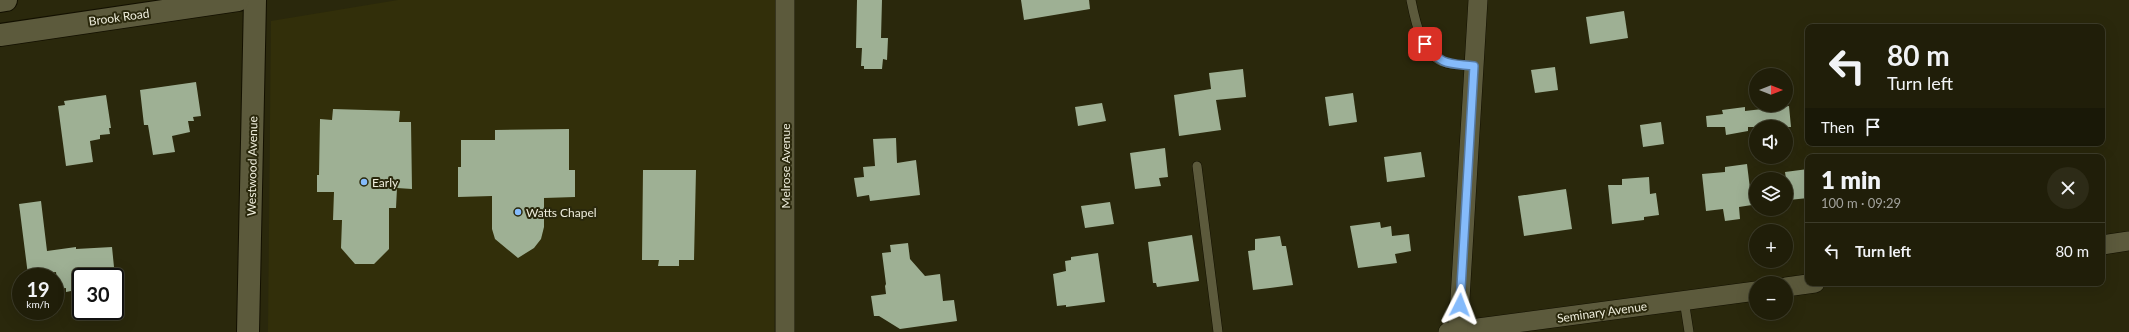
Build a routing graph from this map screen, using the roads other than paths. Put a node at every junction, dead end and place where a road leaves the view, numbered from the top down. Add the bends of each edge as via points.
1 (6, 0) edge
2 (238, 0) edge
3 (255, 0) edge
4 (785, 0) edge
5 (1411, 0) edge
6 (1478, 0) edge
7 (0, 1) edge
8 (0, 35) edge
9 (1474, 66) junction
10 (1197, 166) dead end
11 (2129, 241) edge
12 (2105, 245) edge
13 (1805, 284) edge
14 (1793, 286) edge
15 (1749, 292) edge
16 (1684, 300) junction
17 (248, 332) edge
18 (785, 332) edge
19 (1218, 332) edge
20 (1455, 332) edge
21 (1689, 332) edge

1 - 7 street
2 - 8 street, Brook Road
3 - 17 street, Westwood Avenue
4 - 18 street, Melrose Avenue
5 - 9 lane via 1417,28 1435,57 1445,63
6 - 9 street
9 - 20 street
10 - 19 lane
11 - 12 street
13 - 14 street
15 - 16 street, Seminary Avenue
16 - 20 street, Seminary Avenue
16 - 21 lane

